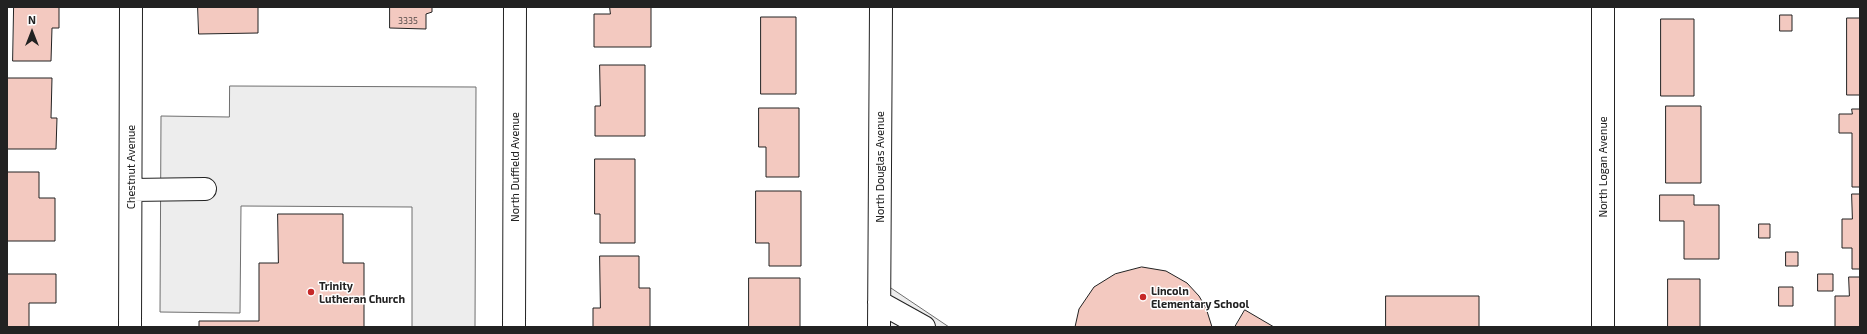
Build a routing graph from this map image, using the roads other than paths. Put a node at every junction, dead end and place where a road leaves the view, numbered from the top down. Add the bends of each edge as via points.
1 (131, 7) edge
2 (515, 7) edge
3 (881, 7) edge
4 (1603, 7) edge
5 (205, 189) dead end
6 (131, 190) junction
7 (879, 302) junction
8 (130, 327) edge
9 (514, 327) edge
10 (879, 327) edge
11 (924, 327) edge
12 (1604, 327) edge

1 - 6 street, Chestnut Avenue
2 - 9 street, North Duffield Avenue
3 - 7 street, North Douglas Avenue
4 - 12 street, North Logan Avenue
5 - 6 street
6 - 8 street, Chestnut Avenue
7 - 10 street, North Douglas Avenue
7 - 11 street

